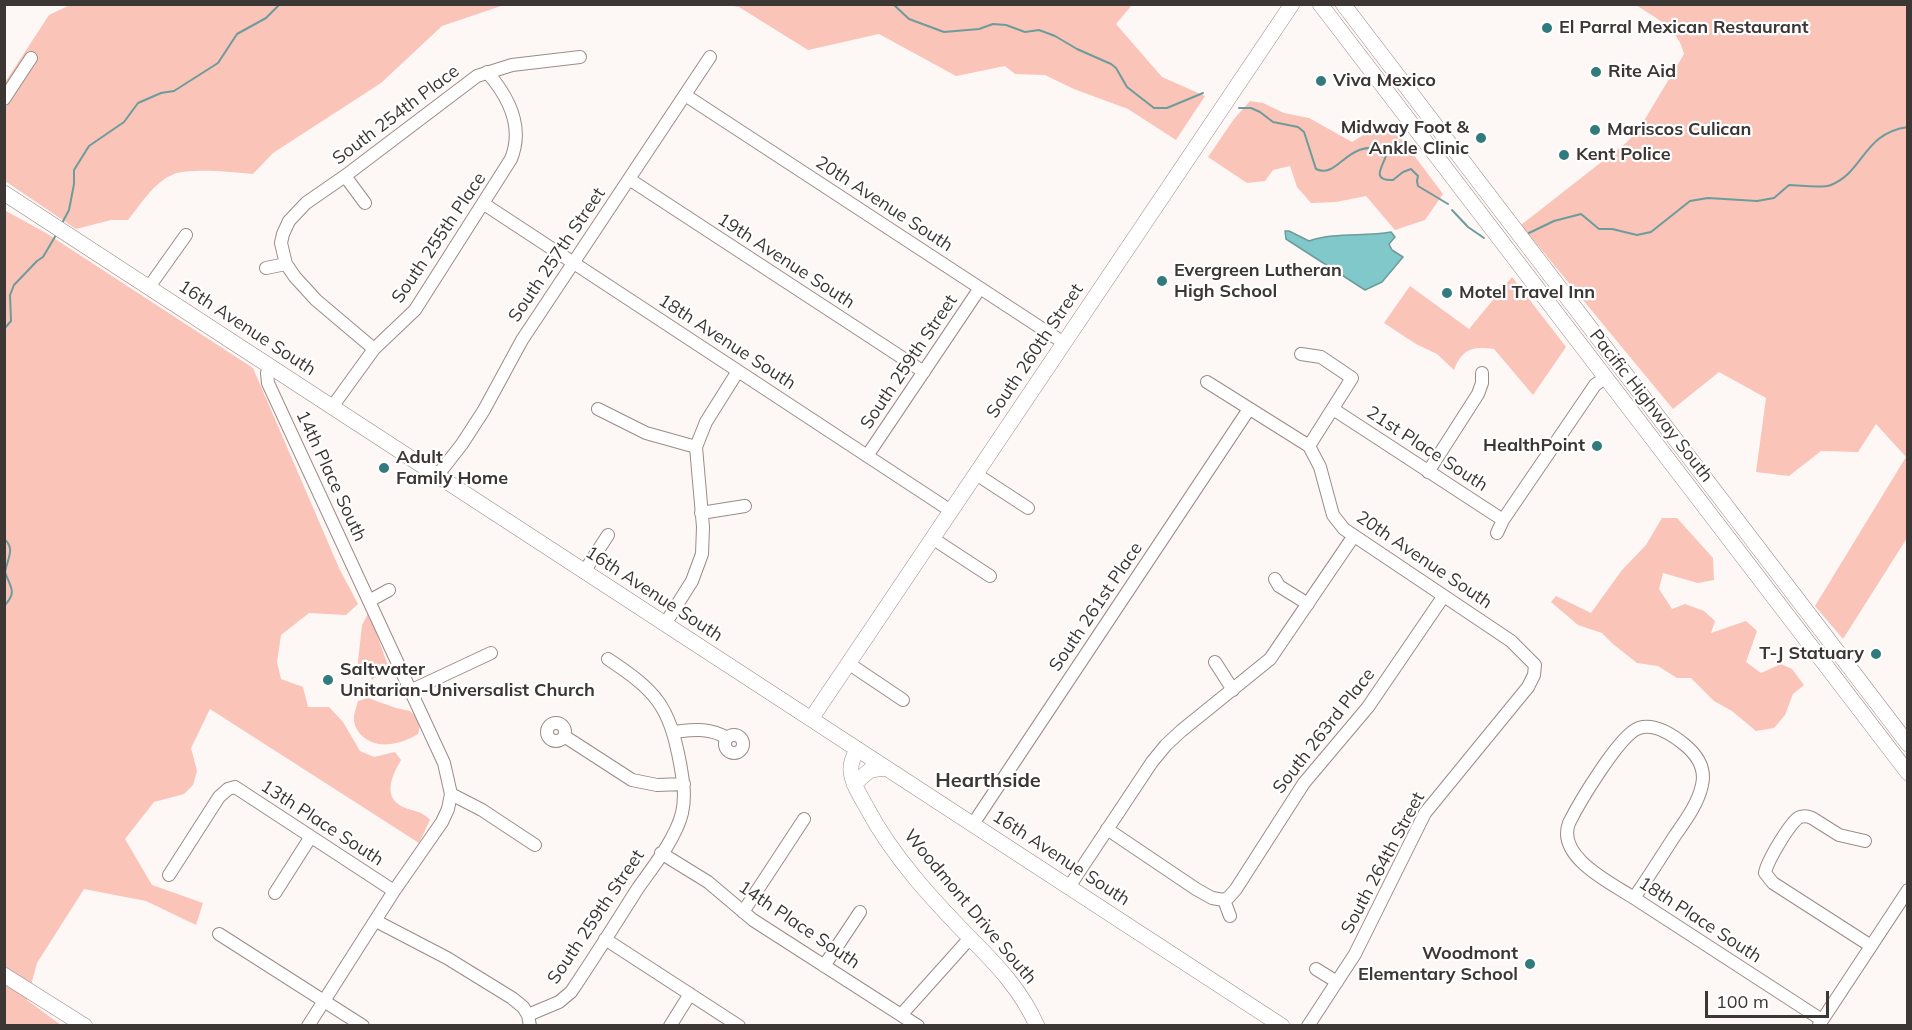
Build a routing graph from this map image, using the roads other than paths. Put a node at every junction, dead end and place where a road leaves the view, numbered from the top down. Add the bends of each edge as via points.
1 (1292, 4) edge
2 (1320, 4) edge
3 (1343, 4) edge
4 (580, 57) dead end
5 (710, 57) dead end
6 (31, 58) dead end
7 (487, 72) junction
8 (685, 95) junction
9 (4, 99) edge
10 (345, 176) junction
11 (629, 179) junction
12 (4, 193) edge
13 (365, 203) dead end
14 (484, 204) junction
15 (186, 235) dead end
16 (573, 263) junction
17 (286, 264) junction
18 (266, 268) dead end
19 (149, 287) junction
20 (980, 288) junction
21 (1064, 343) junction
22 (374, 349) junction
23 (1301, 354) dead end
24 (271, 366) junction
25 (738, 371) junction
26 (924, 372) junction
27 (1482, 373) dead end
28 (1605, 378) junction
29 (1207, 382) dead end
30 (1616, 392) junction
31 (332, 407) junction
32 (598, 409) dead end
33 (1249, 409) junction
34 (1333, 409) junction
35 (1663, 424) junction
36 (1651, 438) junction
37 (1309, 446) junction
38 (696, 447) junction
39 (867, 456) junction
40 (1428, 472) junction
41 (1700, 472) junction
42 (976, 474) junction
43 (437, 476) junction
44 (745, 506) dead end
45 (1028, 508) dead end
46 (951, 511) junction
47 (701, 513) junction
48 (1503, 520) junction
49 (1497, 533) dead end
50 (608, 535) dead end
51 (1353, 537) junction
52 (932, 538) junction
53 (584, 572) junction
54 (990, 576) dead end
55 (1275, 579) dead end
56 (389, 590) dead end
57 (1443, 597) junction
58 (369, 601) junction
59 (1308, 604) junction
60 (665, 624) junction
61 (491, 652) dead end
62 (608, 659) dead end
63 (1215, 662) dead end
64 (848, 663) junction
65 (1535, 665) joint
66 (412, 690) junction
67 (1233, 690) junction
68 (903, 700) dead end
69 (811, 719) junction
70 (673, 732) junction
71 (564, 736) dead end
72 (727, 738) dead end
73 (1908, 744) edge
74 (1889, 747) junction
75 (857, 749) junction
76 (1908, 765) edge
77 (885, 768) junction
78 (1908, 773) edge
79 (684, 783) junction
80 (854, 784) junction
81 (451, 795) junction
82 (804, 819) dead end
83 (972, 824) junction
84 (1107, 829) junction
85 (310, 838) junction
86 (1865, 841) dead end
87 (535, 845) dead end
88 (662, 853) junction
89 (169, 875) dead end
90 (1069, 887) junction
91 (1908, 890) edge
92 (394, 891) junction
93 (275, 893) dead end
94 (1634, 898) junction
95 (1224, 900) junction
96 (743, 912) junction
97 (860, 912) dead end
98 (1230, 916) dead end
99 (376, 921) junction
100 (219, 934) dead end
101 (970, 938) junction
102 (605, 939) junction
103 (1871, 946) junction
104 (824, 966) junction
105 (1316, 969) dead end
106 (4, 975) edge
107 (1337, 982) junction
108 (690, 994) junction
109 (324, 1000) junction
110 (901, 1015) junction
111 (529, 1021) edge
112 (1820, 1023) edge
113 (86, 1026) edge
114 (308, 1026) edge
115 (363, 1026) edge
116 (669, 1026) edge
117 (739, 1026) edge
118 (918, 1026) edge
119 (1037, 1026) edge
120 (1282, 1026) edge
121 (1308, 1026) edge

1 - 21 main road, South 260th Street
2 - 28 main road, Pacific Highway South
3 - 35 main road, Pacific Highway South
4 - 7 street, South 254th Place via 512,64
5 - 8 street, South 257th Street
6 - 9 street
7 - 10 street, South 254th Place
7 - 14 street, South 255th Place via 510,106 517,139 511,159
8 - 11 street, South 257th Street
8 - 20 street, 20th Avenue South
10 - 13 street
10 - 17 street, South 254th Place via 306,203 290,221 281,243
11 - 16 street, South 257th Street
11 - 26 street, 19th Avenue South
12 - 19 main road, 16th Avenue South
14 - 16 street, 18th Avenue South
14 - 22 street, South 255th Place via 415,310
15 - 19 street
16 - 25 street, 18th Avenue South
16 - 43 street, South 257th Street via 522,340 484,410
17 - 18 street
17 - 22 street via 316,300
19 - 24 main road, 16th Avenue South
20 - 21 street, 20th Avenue South
20 - 26 street, South 259th Street
21 - 42 main road, South 260th Street
22 - 31 street, South 255th Place
23 - 34 street via 1321,357 1352,378
24 - 31 main road, 16th Avenue South
24 - 58 street, 14th Place South via 268,383
25 - 38 street via 706,422
25 - 39 street, 18th Avenue South
26 - 39 street, South 259th Street
27 - 40 street via 1478,394
28 - 30 main road, Pacific Highway South
28 - 48 street via 1595,385
29 - 33 street
30 - 35 main road via 1649,420
30 - 36 main road, Pacific Highway South
31 - 43 main road, 16th Avenue South
32 - 38 street via 646,433
33 - 37 street
33 - 83 street, South 261st Place
34 - 37 street
34 - 40 street, 21st Place South
35 - 41 main road, Pacific Highway South
36 - 41 main road via 1663,439
36 - 74 main road, Pacific Highway South
37 - 51 street, 20th Avenue South via 1320,467 1335,518
38 - 47 street
39 - 46 street, 18th Avenue South
40 - 48 street, 21st Place South
41 - 73 main road, Pacific Highway South
42 - 45 street
42 - 46 main road, South 260th Street
43 - 53 main road, 16th Avenue South
44 - 47 street
46 - 52 main road, South 260th Street
47 - 60 street via 700,564
48 - 49 street
50 - 53 street
51 - 57 street, 20th Avenue South
51 - 59 street
52 - 54 street
52 - 64 main road, South 260th Street
53 - 60 main road, 16th Avenue South
55 - 59 street via 1279,586
56 - 58 street
57 - 65 street, 20th Avenue South via 1511,641
57 - 95 street, South 263rd Place via 1368,707 1304,783 1236,889
58 - 66 street, 14th Place South
59 - 67 street via 1270,660
60 - 69 main road, 16th Avenue South
61 - 66 street
62 - 70 street, South 259th Street via 641,681 654,695
63 - 67 street
64 - 68 street
64 - 69 main road, South 260th Street
65 - 107 street, South 264th Street via 1528,687 1425,813 1355,954
66 - 81 street, 14th Place South via 444,763
67 - 84 street via 1166,745
69 - 75 main road, 16th Avenue South
70 - 72 street via 705,729
70 - 79 street, South 259th Street
71 - 79 street via 632,780 657,785
74 - 76 main road
74 - 78 main road, Pacific Highway South
75 - 77 main road, 16th Avenue South
75 - 80 main road, Woodmont Drive South via 850,768
77 - 80 main road via 870,770
77 - 83 main road, 16th Avenue South
79 - 88 street, South 259th Street via 682,814
80 - 101 main road, Woodmont Drive South via 903,862
81 - 87 street
81 - 92 street via 442,822
82 - 96 street
83 - 90 main road, 16th Avenue South
84 - 90 street
84 - 95 street via 1196,890
85 - 89 street, 13th Place South via 237,789 229,788 219,797
85 - 92 street, 13th Place South
85 - 93 street
86 - 103 street via 1844,838 1812,818 1801,817 1768,861 1765,873 1773,883
88 - 96 street, 14th Place South via 708,882
88 - 102 street, South 259th Street
90 - 120 main road, 16th Avenue South
91 - 103 street
92 - 99 street
94 - 94 street, 18th Place South via 1702,786 1703,770 1694,754 1657,729 1640,728 1628,736 1568,826 1567,841 1575,855
94 - 112 street, 18th Place South
95 - 98 street
96 - 104 street, 14th Place South
97 - 104 street
99 - 109 street
99 - 111 street via 467,962 516,1000
100 - 109 street
101 - 110 street
101 - 119 main road, Woodmont Drive South via 1012,985
102 - 108 street
102 - 111 street, South 259th Street via 571,992
103 - 112 street
104 - 110 street, 14th Place South
105 - 107 street
106 - 113 main road
107 - 121 street, South 264th Street
108 - 116 street
108 - 117 street
109 - 114 street
109 - 115 street
110 - 118 street, 14th Place South

